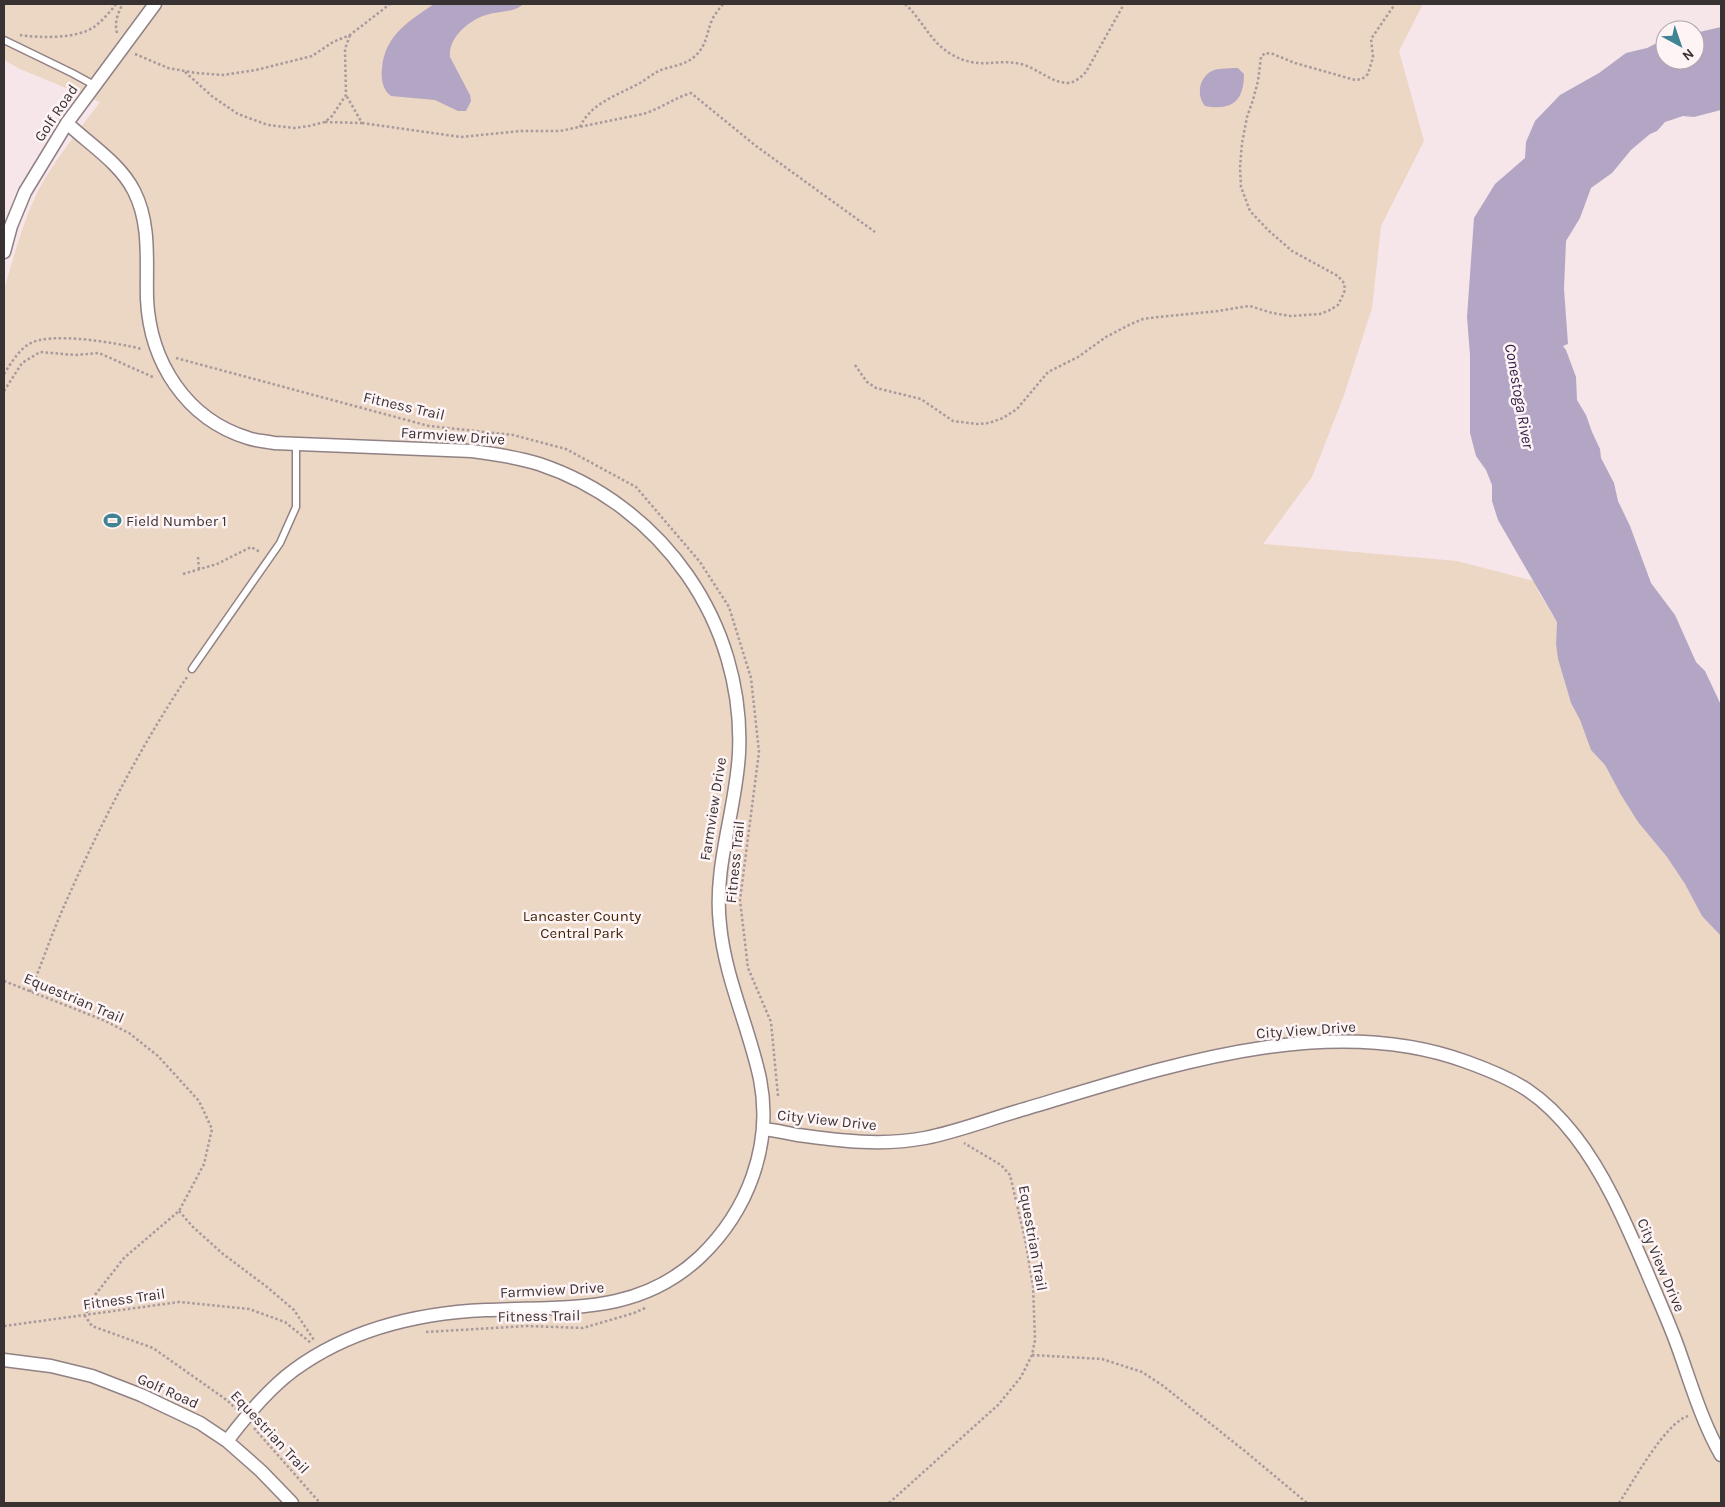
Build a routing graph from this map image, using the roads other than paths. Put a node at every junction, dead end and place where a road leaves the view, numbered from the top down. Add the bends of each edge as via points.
1 (155, 4) edge
2 (4, 40) edge
3 (94, 85) junction
4 (67, 123) junction
5 (4, 252) edge
6 (296, 444) junction
7 (192, 669) road end
8 (763, 1129) junction
9 (4, 1360) edge
10 (227, 1441) junction
11 (1721, 1454) edge
12 (292, 1503) edge

1 - 3 street, Golf Road
2 - 3 lane
3 - 4 street, Golf Road
4 - 5 street, Golf Road via 25,192
4 - 6 street, Farmview Drive via 125,176 134,191 142,213 148,252 148,314 152,337 170,378 196,409 224,428 248,438
6 - 7 lane via 296,507 280,542
6 - 8 street, Farmview Drive via 472,451 539,464 589,486 612,501 648,530 686,572 723,639 737,694 739,752 718,897 722,942 760,1081
8 - 10 street, Farmview Drive via 751,1184 737,1212 697,1260 656,1288 590,1307 444,1313 406,1320 351,1338 293,1370 245,1417
8 - 11 street, City View Drive via 867,1143 909,1141 1192,1061 1315,1042 1378,1042 1450,1056 1514,1080 1538,1096 1577,1138 1601,1175 1632,1238
9 - 10 street, Golf Road via 51,1366 92,1376 171,1409
10 - 12 street, Golf Road

